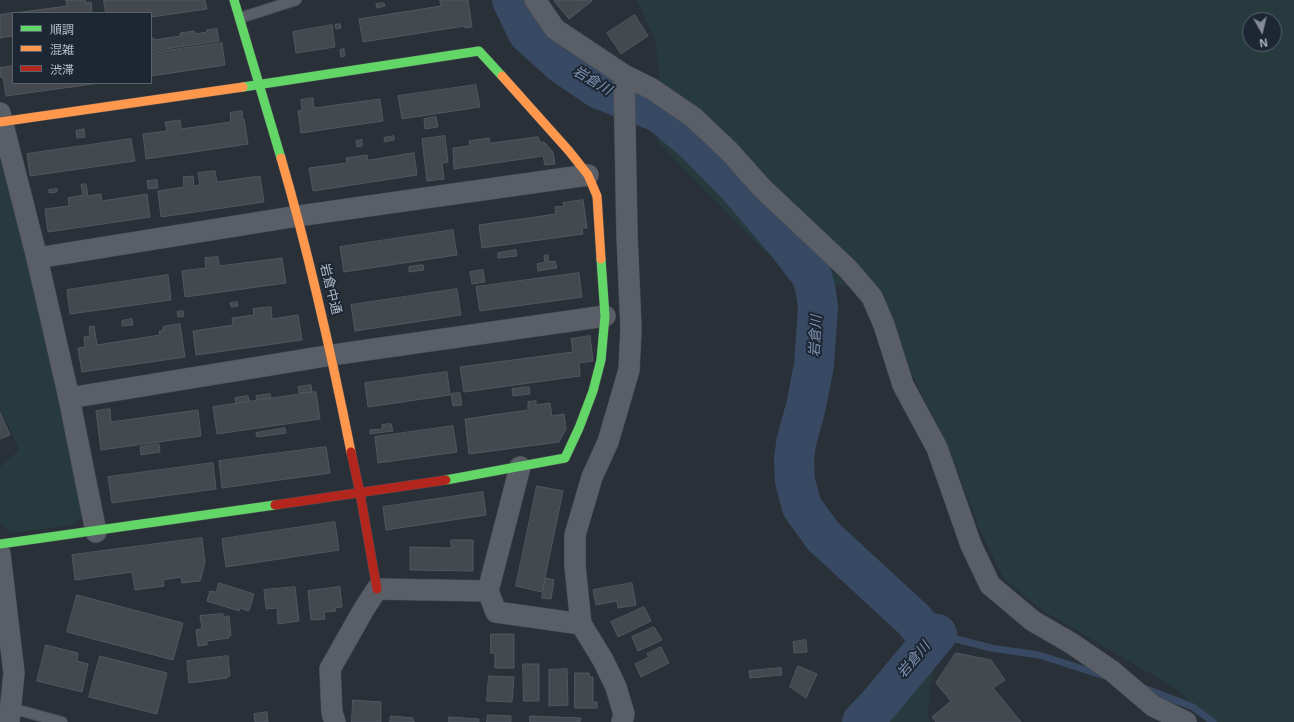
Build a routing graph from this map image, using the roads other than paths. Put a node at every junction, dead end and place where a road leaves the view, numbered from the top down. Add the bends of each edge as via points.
1 (234, 0) edge
2 (296, 0) edge
3 (535, 0) edge
4 (240, 18) junction
5 (624, 75) junction
6 (259, 85) junction
7 (1, 119) edge
8 (588, 175) junction
9 (298, 216) junction
10 (37, 258) junction
11 (605, 316) junction
12 (332, 355) junction
13 (69, 398) junction
14 (520, 468) junction
15 (360, 493) junction
16 (96, 532) junction
17 (0, 544) edge
18 (0, 554) edge
19 (376, 589) junction
20 (488, 591) junction
21 (581, 624) junction
22 (10, 715) edge
23 (62, 722) edge
24 (335, 722) edge
25 (622, 722) edge
26 (1186, 722) edge

1 - 4 street, 岩倉中通
2 - 4 lane
3 - 5 street via 555,30
4 - 6 street, 岩倉中通
5 - 21 street via 631,329 629,370 608,442 592,477 575,536 575,566
5 - 26 street via 652,89 693,117 729,151 762,188 848,269 872,297 884,325 903,385 937,448 971,545 990,585 1033,621 1112,671 1153,706
6 - 7 street
6 - 8 street via 479,52
6 - 9 street, 岩倉中通
7 - 10 street
8 - 9 street
8 - 11 street via 597,196
9 - 10 street
9 - 12 street, 岩倉中通
10 - 13 street
11 - 12 street
11 - 14 street via 601,360 593,391 565,458
12 - 13 street
12 - 15 street, 岩倉中通
13 - 16 street
14 - 15 street
14 - 20 street
15 - 16 street
15 - 19 street, 岩倉中通
16 - 17 street
18 - 22 street via 14,673
19 - 20 street
19 - 24 street via 330,669 332,713
20 - 21 street via 496,612
21 - 25 street via 616,687 624,714
22 - 23 lane

